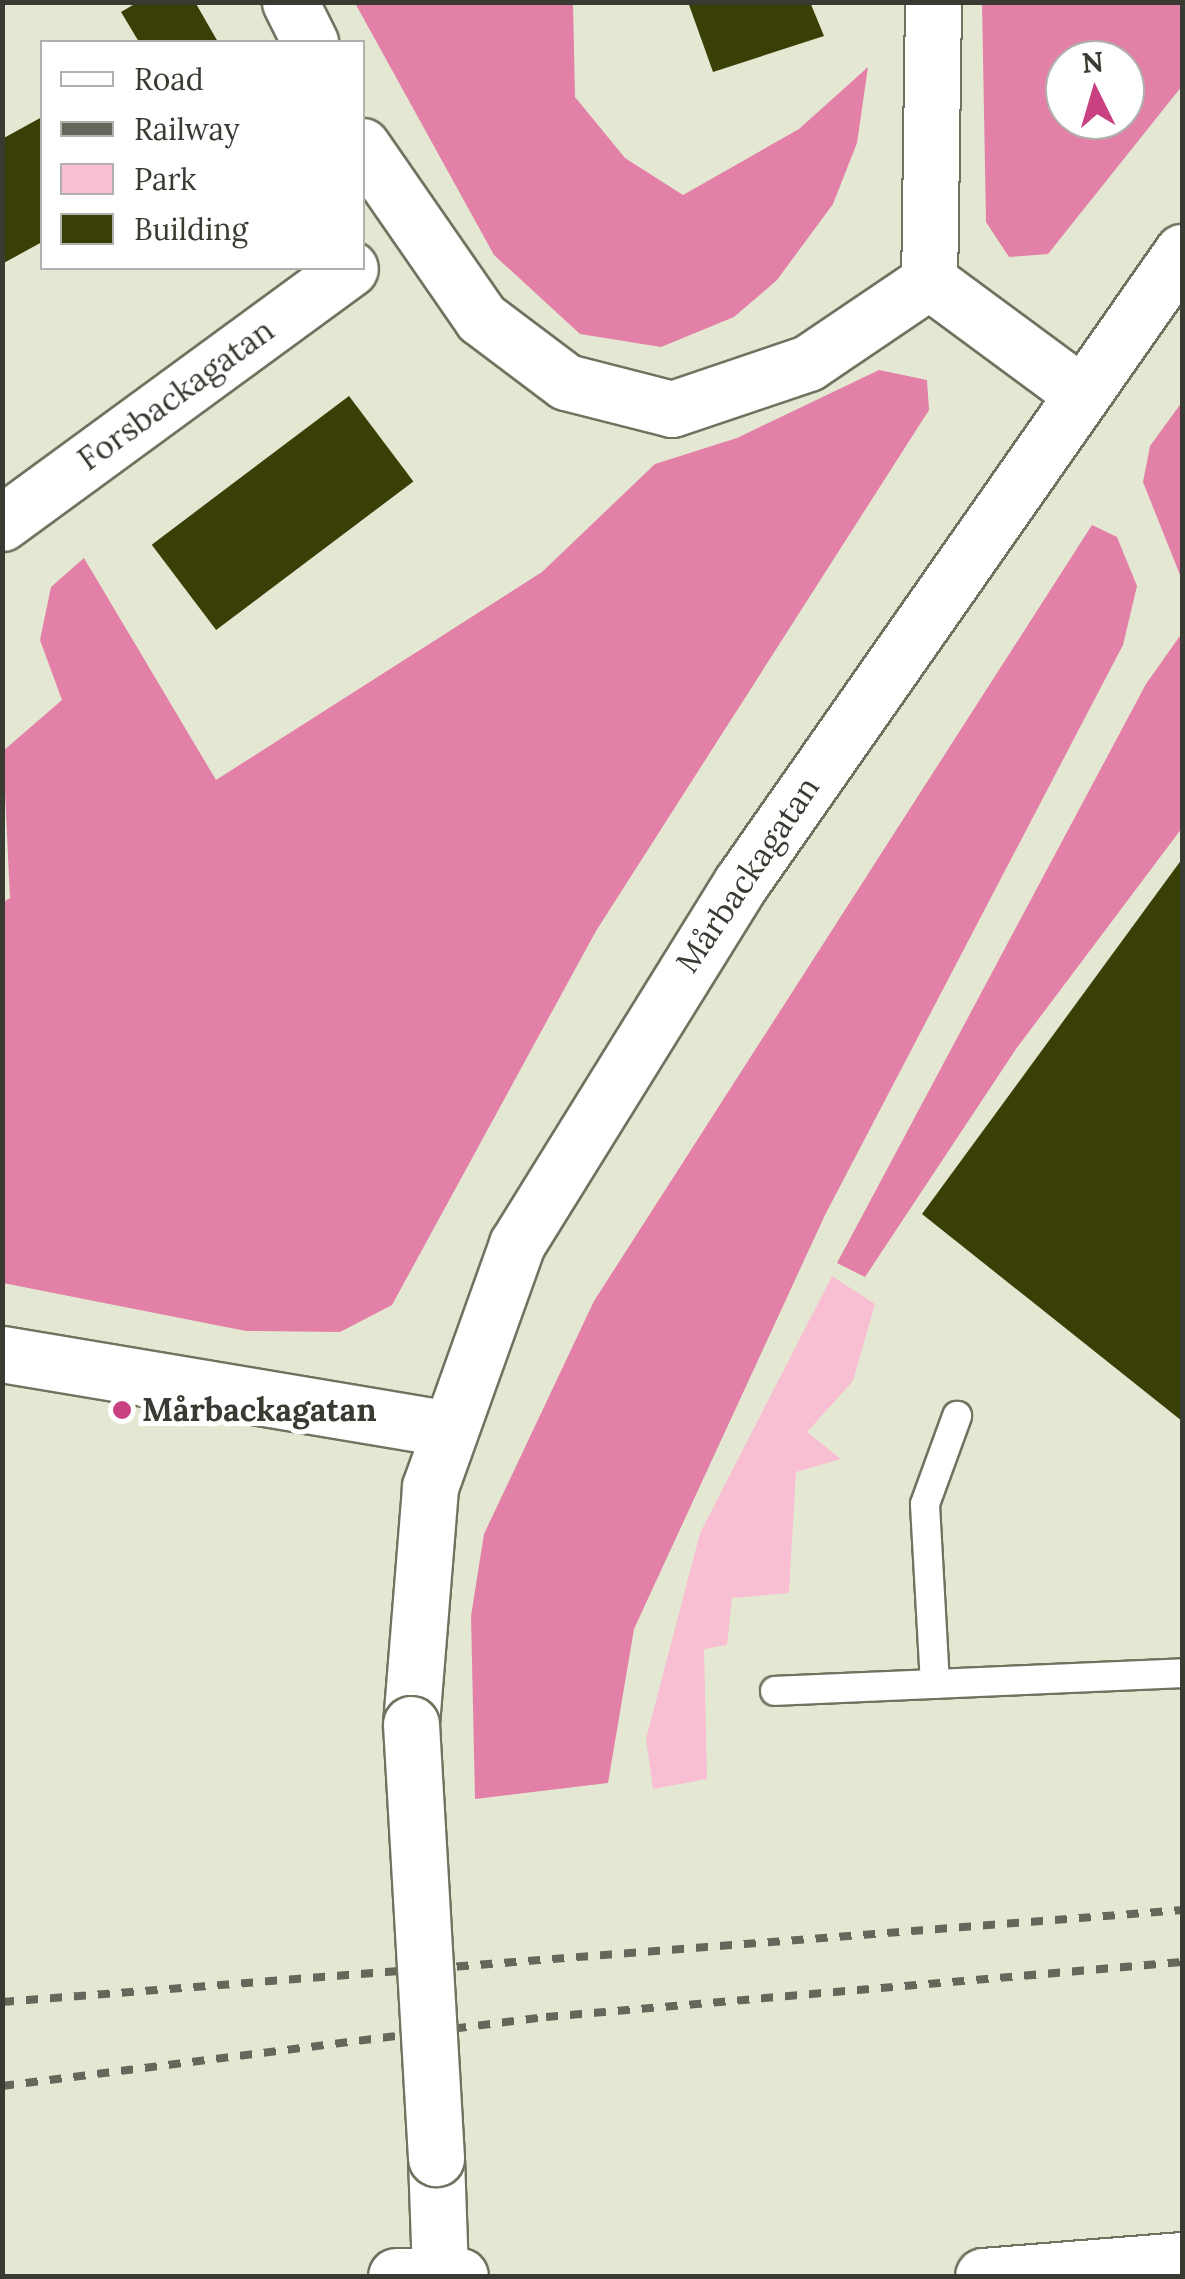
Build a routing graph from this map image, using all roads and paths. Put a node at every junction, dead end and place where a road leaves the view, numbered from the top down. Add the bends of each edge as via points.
1 (290, 2) edge
2 (933, 2) edge
3 (309, 40) edge
4 (365, 150) edge
5 (412, 221) junction
6 (1182, 252) edge
7 (365, 256) edge
8 (347, 270) edge
9 (929, 281) junction
10 (1082, 394) junction
11 (2, 523) edge
12 (2, 1354) edge
13 (958, 1416) dead end
14 (446, 1428) junction
15 (1182, 1673) edge
16 (935, 1684) junction
17 (774, 1691) dead end
18 (1182, 2260) edge
19 (432, 2274) edge
20 (982, 2276) edge

1 - 3 street
2 - 9 street
4 - 5 street
5 - 7 street
5 - 9 street via 482,318 566,382 672,409 808,363
6 - 10 street, Mårbackagatan
8 - 11 street, Forsbackagatan
9 - 10 street
10 - 14 street, Mårbackagatan via 587,1120 517,1244
12 - 14 street
13 - 16 lane via 925,1504
14 - 19 street, Mårbackagatan, bridge via 418,1552 411,1724 436,2158
15 - 16 lane
16 - 17 lane
18 - 20 street

